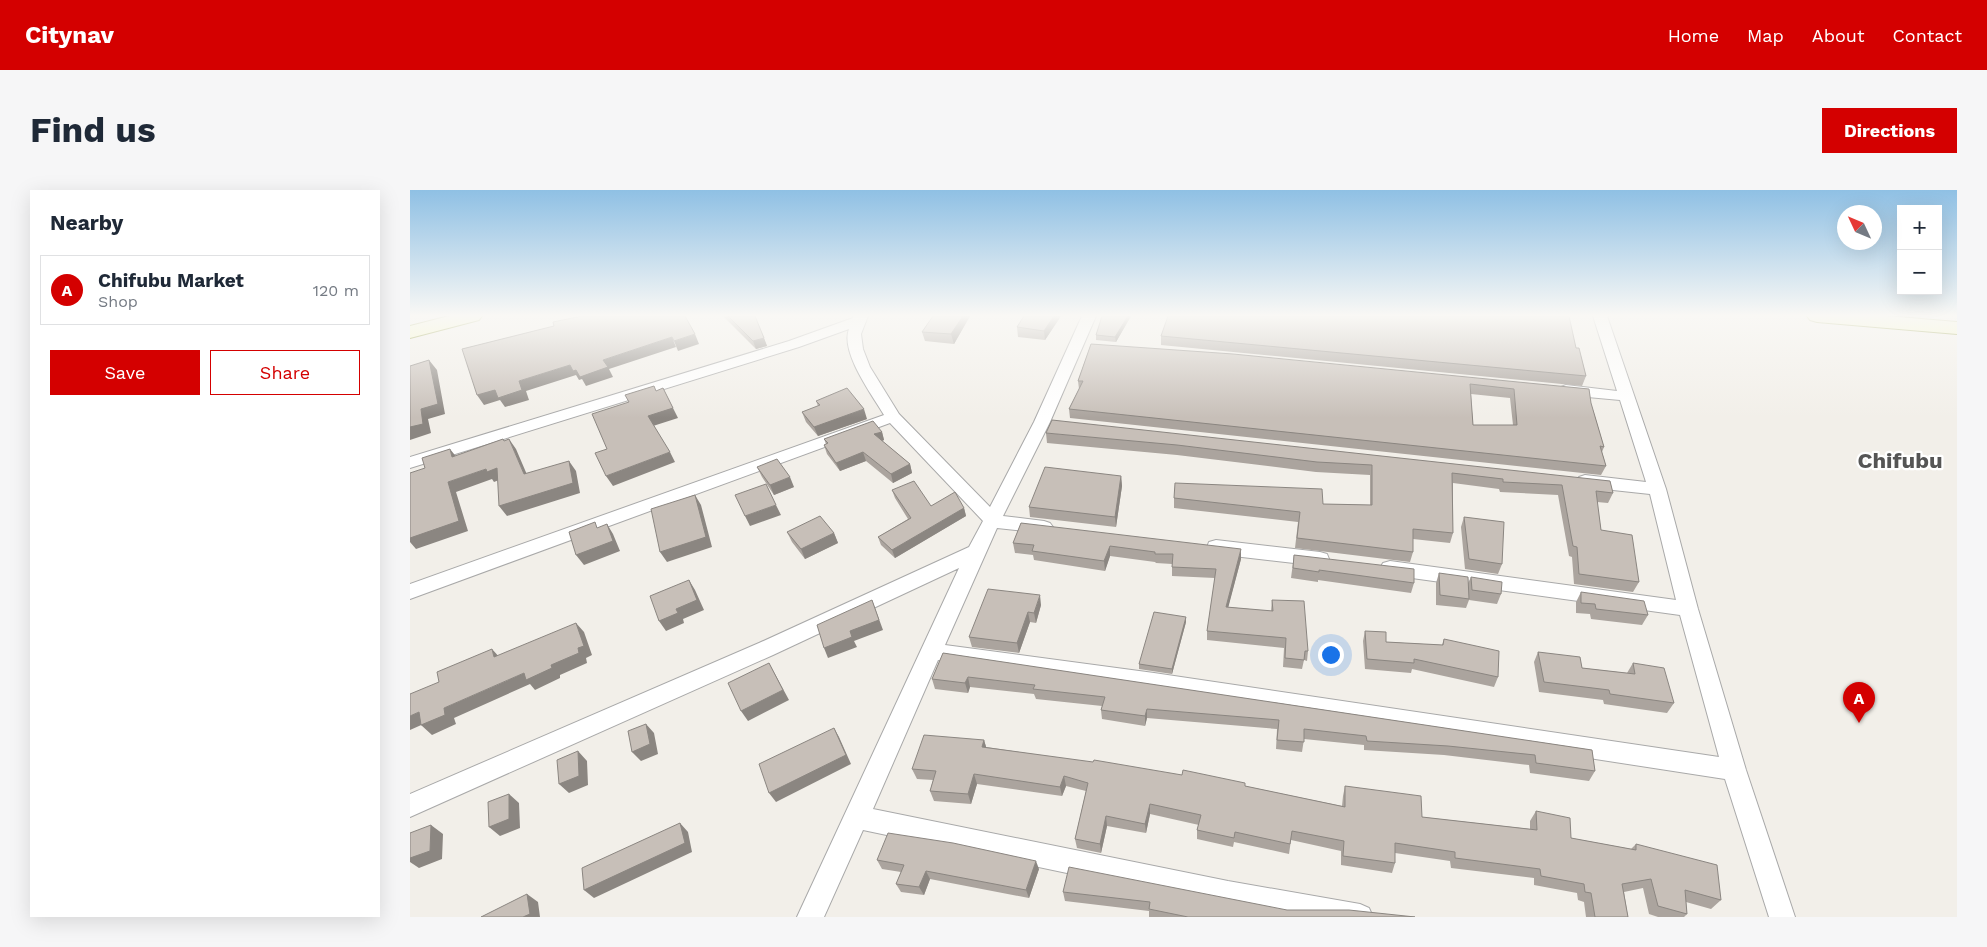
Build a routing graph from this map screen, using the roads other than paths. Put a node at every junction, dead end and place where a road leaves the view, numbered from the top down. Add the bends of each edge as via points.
1 (775, 350) edge
2 (856, 350) edge
3 (1084, 350) edge
4 (1611, 350) edge
5 (1547, 388) edge
6 (1625, 396) junction
7 (893, 417) junction
8 (410, 463) edge
9 (1569, 480) edge
10 (1657, 489) junction
11 (993, 521) junction
12 (1060, 529) edge
13 (1195, 544) edge
14 (976, 552) junction
15 (1340, 562) edge
16 (1369, 565) edge
17 (410, 592) edge
18 (1688, 608) junction
19 (931, 650) junction
20 (1734, 770) junction
21 (410, 806) edge
22 (857, 818) junction
23 (810, 917) edge
24 (1360, 917) edge
25 (1782, 917) edge

1 - 8 street
2 - 7 street
3 - 11 street via 1052,423
4 - 6 street
5 - 6 street
6 - 10 street
7 - 11 street
7 - 17 street
9 - 10 street
10 - 18 street
11 - 12 street
11 - 14 street
13 - 15 street
14 - 19 street
14 - 21 street
16 - 18 street
18 - 20 street
19 - 20 street
19 - 22 street
20 - 25 street
22 - 23 street
22 - 24 street via 1228,894

